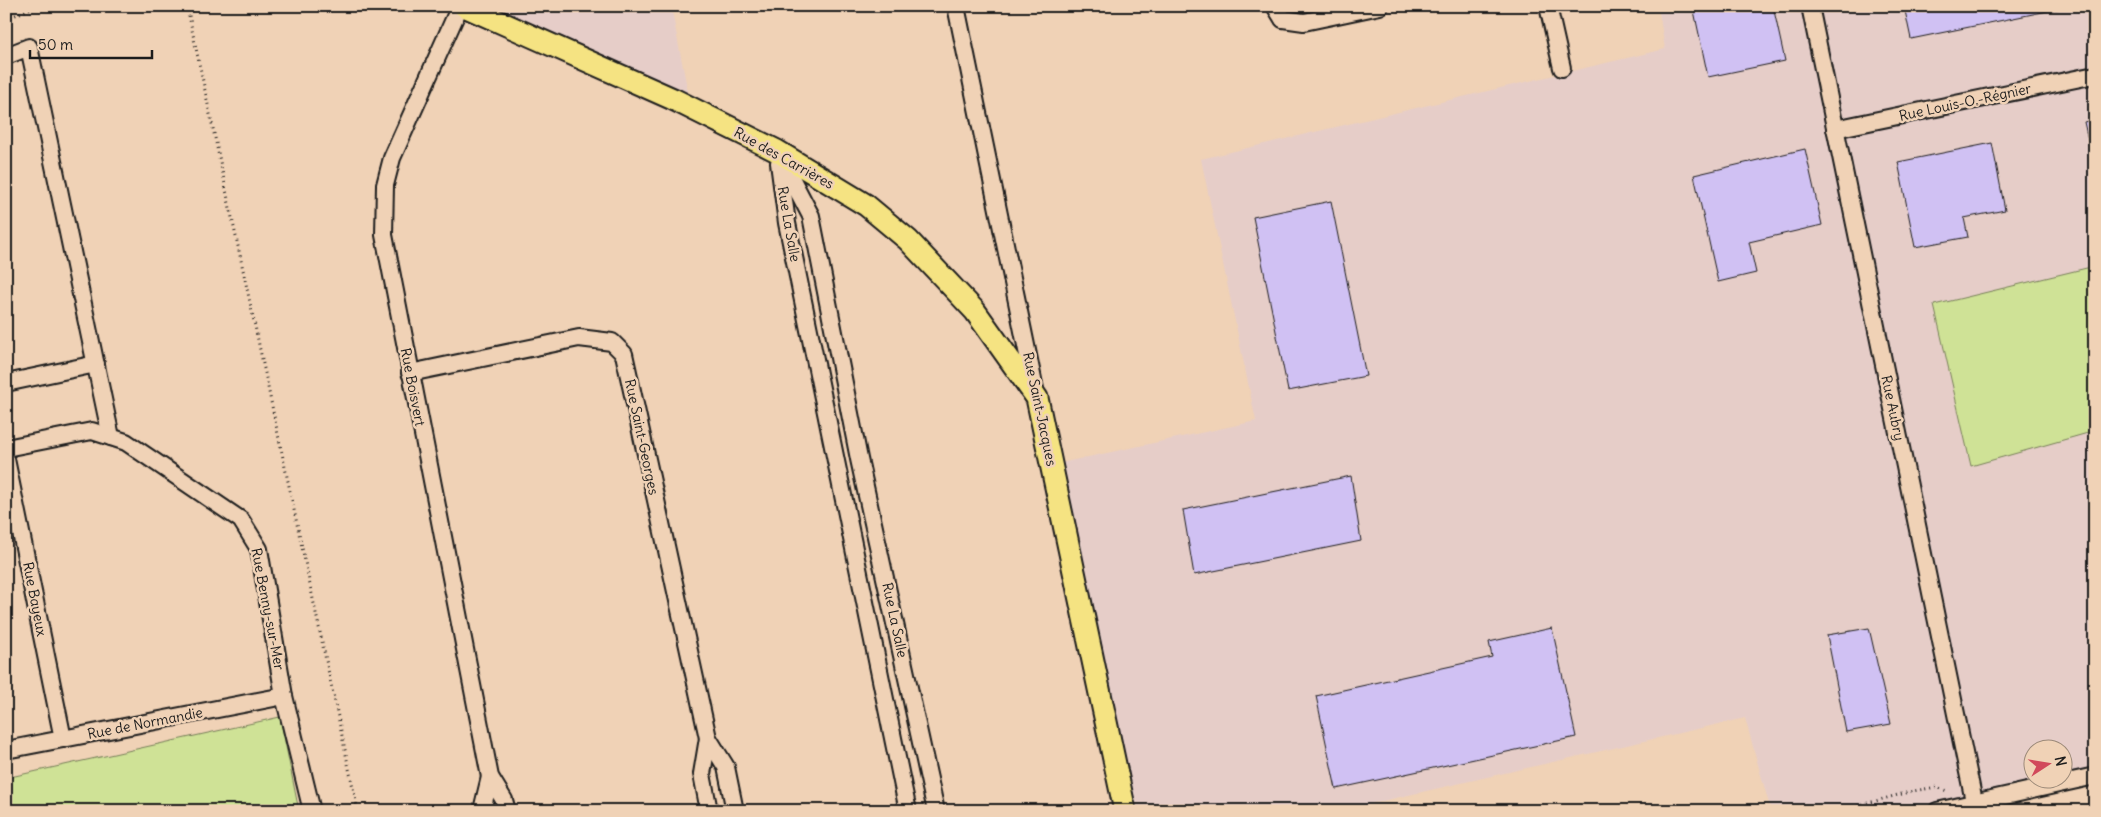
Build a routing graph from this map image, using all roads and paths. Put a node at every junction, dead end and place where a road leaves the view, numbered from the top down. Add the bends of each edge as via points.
1 (36, 6) edge
2 (187, 6) edge
3 (460, 6) edge
4 (464, 6) edge
5 (956, 6) edge
6 (1380, 6) edge
7 (1548, 6) edge
8 (1810, 6) edge
9 (1280, 10) edge
10 (6, 19) edge
11 (6, 56) edge
12 (1562, 68) dead end
13 (2095, 75) edge
14 (1836, 129) junction
15 (777, 151) junction
16 (96, 364) junction
17 (410, 373) junction
18 (6, 383) edge
19 (1037, 398) junction
20 (111, 437) junction
21 (6, 448) edge
22 (6, 459) edge
23 (859, 460) junction
24 (838, 464) junction
25 (284, 696) junction
26 (917, 721) junction
27 (890, 726) junction
28 (708, 738) junction
29 (63, 739) junction
30 (6, 750) edge
31 (2095, 776) edge
32 (490, 777) junction
33 (1975, 807) edge
34 (312, 811) edge
35 (358, 811) edge
36 (484, 811) edge
37 (507, 811) edge
38 (709, 811) edge
39 (735, 811) edge
40 (908, 811) edge
41 (936, 811) edge
42 (1125, 811) edge
43 (1838, 811) edge
44 (1937, 811) edge

1 - 10 path
2 - 35 path
3 - 17 street, Rue Boisvert via 392,158 385,185 384,235
4 - 15 main road, Rue des Carrières via 674,99
5 - 19 street, Rue Saint-Jacques
6 - 9 street via 1304,22
7 - 12 street
8 - 14 street, Rue Aubry
11 - 16 street via 29,46
13 - 14 street, Rue Louis-O.-Régnier
14 - 33 street, Rue Aubry
15 - 19 main road, Rue des Carrières via 866,205 908,240 975,311
15 - 23 street, Rue La Salle via 811,216
15 - 24 street, Rue La Salle via 787,223
16 - 18 street
16 - 20 street
17 - 28 street, Rue Saint-Georges via 579,338 612,342 624,354
17 - 32 street, Rue Boisvert
19 - 42 main road, Rue Saint-Jacques
20 - 21 street, Rue Benny-sur-Mer via 92,431
20 - 25 street, Rue Benny-sur-Mer via 126,442 241,520 259,549
22 - 29 street, Rue Bayeux
23 - 24 street
23 - 26 street, Rue La Salle
24 - 27 street, Rue La Salle
25 - 29 street, Rue de Normandie
25 - 34 street, Rue Benny-sur-Mer
26 - 27 street
26 - 41 street, Rue La Salle
27 - 40 street, Rue La Salle
28 - 38 street, Rue Saint-Georges via 702,774
28 - 39 street, Rue Saint-Georges via 726,768
29 - 30 street, Rue de Normandie
31 - 33 street
32 - 36 street, Rue Boisvert
32 - 37 street, Rue Boisvert
33 - 43 path via 1937,788 1913,791
33 - 44 street

